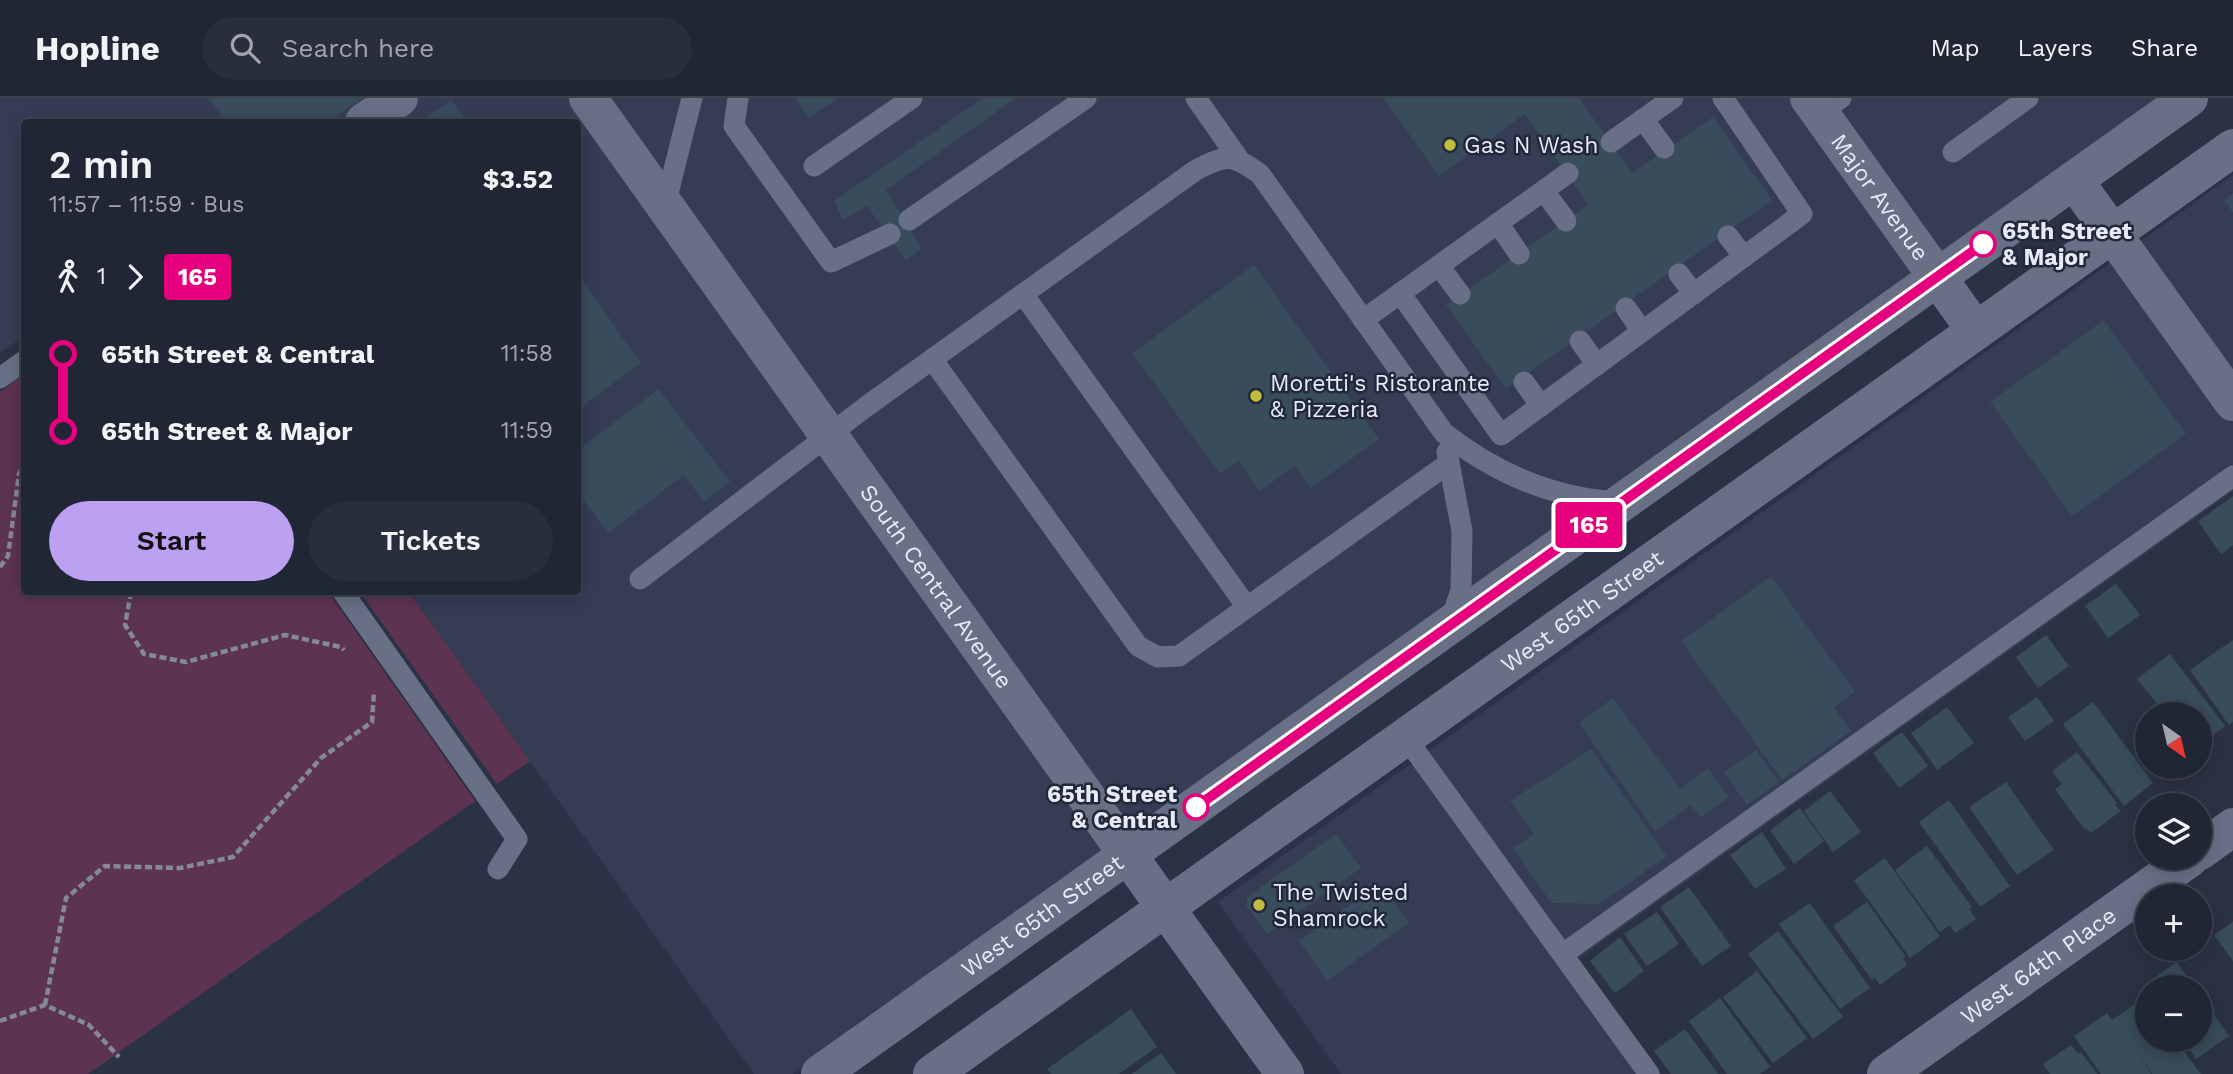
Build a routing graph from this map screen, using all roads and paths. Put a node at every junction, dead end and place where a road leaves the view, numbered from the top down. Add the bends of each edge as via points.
1 (399, 98) edge
2 (588, 98) edge
3 (692, 98) edge
4 (738, 98) edge
5 (912, 98) edge
6 (1086, 98) edge
7 (1196, 98) edge
8 (1673, 98) edge
9 (1723, 98) edge
10 (2028, 98) edge
11 (2189, 98) edge
12 (1823, 103) edge
13 (368, 119) edge
14 (1643, 119) junction
15 (1611, 142) dead end
16 (1664, 148) dead end
17 (2233, 148) edge
18 (1953, 152) dead end
19 (1238, 159) junction
20 (814, 166) dead end
21 (1568, 173) dead end
22 (2074, 180) junction
23 (1544, 191) junction
24 (665, 205) junction
25 (909, 220) dead end
26 (1566, 220) dead end
27 (1498, 223) junction
28 (890, 234) dead end
29 (2112, 234) junction
30 (1728, 236) dead end
31 (1519, 254) dead end
32 (1744, 257) junction
33 (1439, 266) junction
34 (1679, 274) dead end
35 (1937, 277) junction
36 (1400, 293) junction
37 (1023, 294) junction
38 (1460, 294) dead end
39 (1694, 294) junction
40 (1626, 308) dead end
41 (1363, 320) junction
42 (1642, 331) junction
43 (1976, 331) junction
44 (1580, 341) dead end
45 (932, 359) junction
46 (21, 362) edge
47 (1597, 365) junction
48 (0, 378) edge
49 (1524, 382) dead end
50 (2233, 402) edge
51 (1541, 405) junction
52 (1444, 433) junction
53 (1501, 435) junction
54 (829, 436) junction
55 (1473, 455) junction
56 (1449, 463) junction
57 (21, 470) edge
58 (2233, 475) edge
59 (1623, 502) junction
60 (0, 567) edge
61 (640, 579) dead end
62 (130, 595) edge
63 (345, 595) edge
64 (1247, 607) junction
65 (1449, 625) junction
66 (349, 657) dead end
67 (374, 690) dead end
68 (1406, 738) junction
69 (2233, 827) edge
70 (2212, 842) edge
71 (1128, 855) junction
72 (498, 869) dead end
73 (2173, 870) edge
74 (1165, 907) junction
75 (1563, 954) junction
76 (45, 1005) junction
77 (0, 1021) edge
78 (119, 1057) dead end
79 (820, 1074) edge
80 (932, 1074) edge
81 (1285, 1074) edge
82 (1649, 1074) edge
83 (1886, 1074) edge

1 - 13 street
2 - 24 street, South Central Avenue
3 - 24 lane
4 - 28 lane via 734,126 831,262
5 - 20 lane
6 - 25 lane
7 - 19 lane
8 - 14 lane
9 - 32 lane via 1802,214
10 - 18 lane
11 - 22 street, West 65th Street
12 - 35 street, Major Avenue
14 - 15 lane
14 - 16 lane
17 - 29 street, West 65th Street
19 - 37 lane via 1217,159 1196,170
19 - 41 lane via 1260,174
21 - 23 lane
22 - 29 street
22 - 35 street, West 65th Street
23 - 26 lane
23 - 27 lane
24 - 54 street, South Central Avenue
27 - 31 lane
27 - 33 lane
29 - 43 street, West 65th Street
29 - 50 street
30 - 32 lane
32 - 39 lane
33 - 36 lane
33 - 38 lane
34 - 39 lane
35 - 43 street, Major Avenue
35 - 59 street, West 65th Street
36 - 41 lane
36 - 53 lane
37 - 45 lane
37 - 64 lane
39 - 42 lane
40 - 42 lane
41 - 52 lane
42 - 47 lane
43 - 68 street, West 65th Street
44 - 47 lane
45 - 54 lane
45 - 64 lane via 1138,646 1158,657 1179,656
46 - 48 lane
47 - 51 lane
49 - 51 lane
51 - 53 lane
52 - 55 lane
52 - 56 lane
53 - 55 lane
54 - 61 lane
54 - 71 street, South Central Avenue
55 - 59 lane via 1528,484 1593,500
56 - 64 lane
56 - 65 lane via 1462,531 1461,590
57 - 60 path via 8,556
58 - 75 lane
59 - 65 street, West 65th Street
62 - 66 path via 125,625 144,654 186,662 285,635 341,647
63 - 72 lane via 517,839
65 - 71 street, West 65th Street
67 - 76 path via 372,722 321,758 233,857 180,868 105,866 66,898
68 - 74 street, West 65th Street
68 - 75 lane
69 - 70 street
71 - 74 street, South Central Avenue
71 - 79 street, West 65th Street
73 - 83 street, West 64th Place
74 - 80 street, West 65th Street
74 - 81 street, South Central Avenue
75 - 82 lane
76 - 77 path
76 - 78 path via 89,1025

